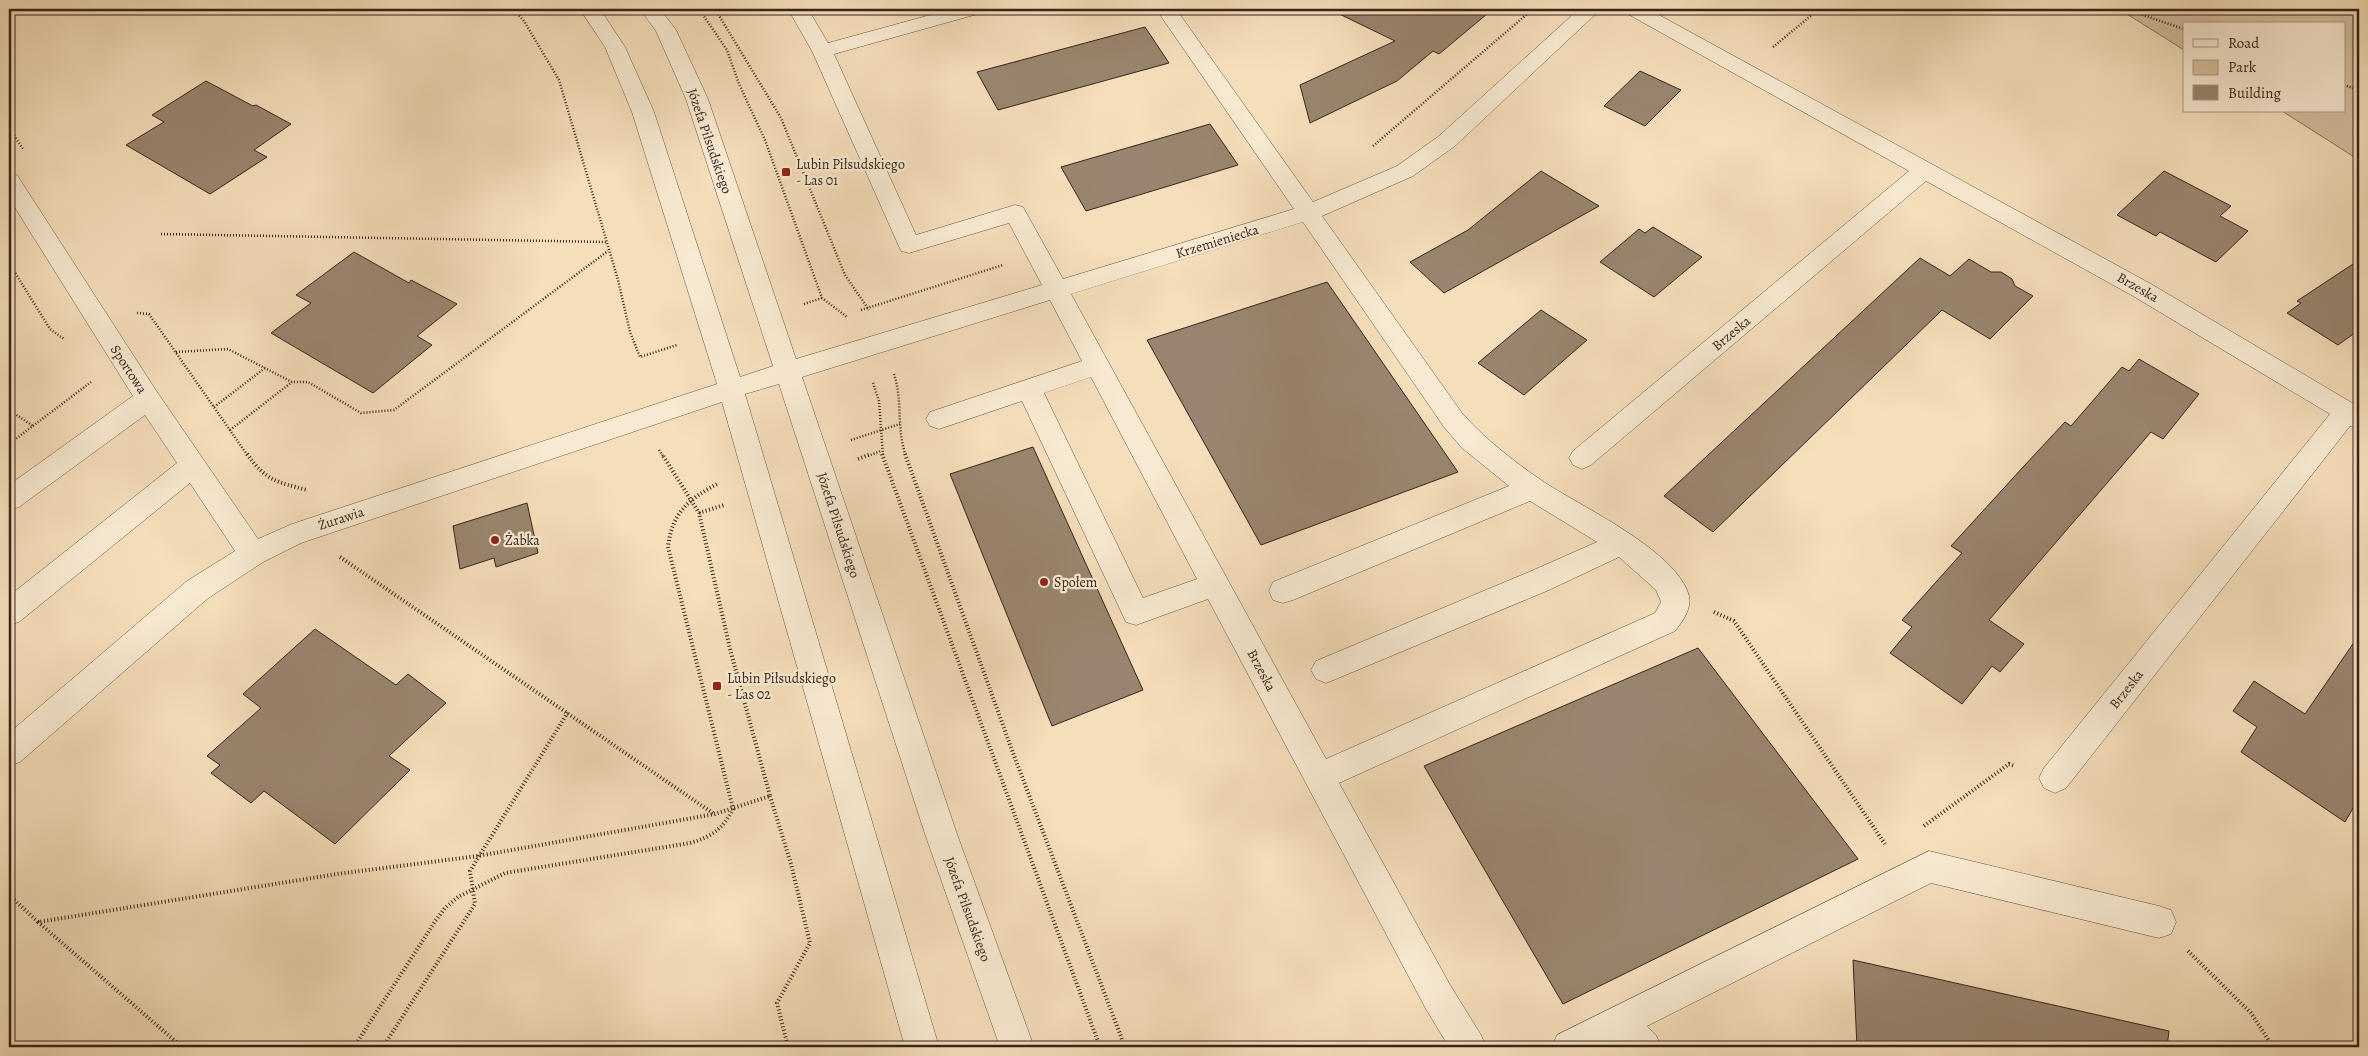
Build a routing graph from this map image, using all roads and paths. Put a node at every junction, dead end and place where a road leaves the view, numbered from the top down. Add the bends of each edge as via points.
1 (513, 9) edge
2 (590, 9) edge
3 (650, 9) edge
4 (699, 9) edge
5 (715, 9) edge
6 (798, 9) edge
7 (974, 9) edge
8 (1166, 9) edge
9 (1533, 9) edge
10 (1591, 9) edge
11 (1633, 9) edge
12 (1818, 9) edge
13 (2125, 9) edge
14 (2183, 29) edge
15 (822, 51) junction
16 (1748, 70) junction
17 (2346, 86) edge
18 (2359, 90) edge
19 (1368, 149) dead end
20 (1926, 169) junction
21 (9, 180) edge
22 (1307, 213) junction
23 (161, 234) dead end
24 (606, 242) junction
25 (608, 251) junction
26 (1041, 259) junction
27 (9, 262) edge
28 (1058, 290) junction
29 (868, 307) junction
30 (132, 312) dead end
31 (68, 345) dead end
32 (873, 345) junction
33 (176, 352) junction
34 (640, 357) dead end
35 (1098, 365) junction
36 (265, 368) junction
37 (789, 372) junction
38 (87, 376) dead end
39 (292, 382) junction
40 (1029, 388) junction
41 (731, 389) junction
42 (148, 399) junction
43 (214, 407) junction
44 (9, 410) edge
45 (2353, 415) edge
46 (939, 419) dead end
47 (900, 424) junction
48 (33, 426) junction
49 (230, 430) junction
50 (880, 431) junction
51 (655, 443) dead end
52 (9, 444) edge
53 (815, 452) junction
54 (1582, 458) dead end
55 (193, 466) junction
56 (755, 471) junction
57 (1532, 488) junction
58 (9, 499) edge
59 (691, 500) junction
60 (334, 521) junction
61 (1620, 544) junction
62 (252, 554) junction
63 (1216, 584) junction
64 (1283, 591) dead end
65 (1674, 595) junction
66 (9, 613) edge
67 (1326, 670) dead end
68 (568, 712) junction
69 (9, 752) edge
70 (1319, 777) junction
71 (2055, 778) joint
72 (770, 796) junction
73 (733, 809) junction
74 (714, 814) junction
75 (1922, 828) dead end
76 (478, 856) junction
77 (1907, 878) junction
78 (473, 888) junction
79 (9, 896) edge
80 (38, 922) junction
81 (2160, 922) joint
82 (1619, 1024) junction
83 (182, 1047) edge
84 (354, 1047) edge
85 (384, 1047) edge
86 (788, 1047) edge
87 (922, 1047) edge
88 (1017, 1047) edge
89 (1100, 1047) edge
90 (1125, 1047) edge
91 (1469, 1047) edge
92 (1569, 1047) edge
93 (1644, 1047) edge
94 (2273, 1047) edge

1 - 24 path via 524,21 559,80
2 - 41 street via 615,47 643,112
3 - 37 street, Józefa Piłsudskiego via 666,30 697,99
4 - 29 path via 727,50 765,140 822,298 846,315
5 - 29 path via 781,118 846,275
6 - 15 street
7 - 15 street
8 - 22 street
9 - 19 path
10 - 22 street, Krzemieniecka via 1447,142 1405,171
11 - 16 street, Brzeska
12 - 16 path
13 - 14 path
15 - 26 street, Brzeska via 909,245 1015,213
16 - 20 street, Brzeska
17 - 18 path
20 - 45 street, Brzeska via 2142,290
20 - 54 street, Brzeska
21 - 42 street, Sportowa
22 - 28 street, Krzemieniecka
22 - 57 street via 1453,420 1471,441
23 - 24 path
24 - 25 path
25 - 34 path
25 - 39 path via 394,410 361,413 308,382
26 - 28 street, Brzeska
26 - 29 path via 1005,264
27 - 31 path via 50,329 63,337
28 - 32 street, Krzemieniecka
28 - 35 street, Brzeska
29 - 32 path
30 - 33 path via 149,314
32 - 37 street, Krzemieniecka
32 - 47 path via 899,388
32 - 50 path
33 - 36 path via 228,349
33 - 43 path
35 - 40 street
35 - 63 street, Brzeska
36 - 39 path
36 - 43 path
37 - 41 street, Żurawia
37 - 53 street, Józefa Piłsudskiego
38 - 48 path via 92,383
39 - 49 path
40 - 46 street
40 - 63 street via 1136,613
41 - 56 street
41 - 60 street, Żurawia
42 - 55 street, Sportowa
42 - 58 street
43 - 49 path
44 - 48 path
45 - 71 street, Brzeska
47 - 50 path
47 - 90 path via 901,443 973,644
48 - 52 path
49 - 60 path via 259,471 274,481 333,494
50 - 53 path
50 - 89 path via 881,451
51 - 59 path
53 - 88 street, Józefa Piłsudskiego via 944,841
55 - 62 street, Sportowa
55 - 66 street
56 - 59 path via 720,482
56 - 87 street
57 - 61 street
57 - 64 street
59 - 72 path via 699,513 730,648
59 - 73 path via 673,519 668,531 668,547
60 - 62 street, Żurawia via 292,535
60 - 68 path via 328,548
61 - 65 street via 1666,580
61 - 67 street via 1539,582
62 - 69 street, Żurawia via 197,590
63 - 70 street, Brzeska
65 - 70 street via 1674,610 1665,622
65 - 77 path via 1734,622
68 - 74 path
68 - 76 path
70 - 91 street, Brzeska via 1438,997
71 - 75 path via 2009,764
72 - 73 path
72 - 86 path via 810,943 777,1003
73 - 74 path
73 - 78 path via 720,829 707,838 681,846 504,873
74 - 76 path
76 - 78 path via 470,871
76 - 80 path via 213,892
77 - 81 street via 1930,867
77 - 82 street
78 - 84 path via 445,908 436,920
78 - 85 path via 475,904
79 - 80 path
80 - 83 path
81 - 94 path via 2251,1013
82 - 92 street
82 - 93 street

